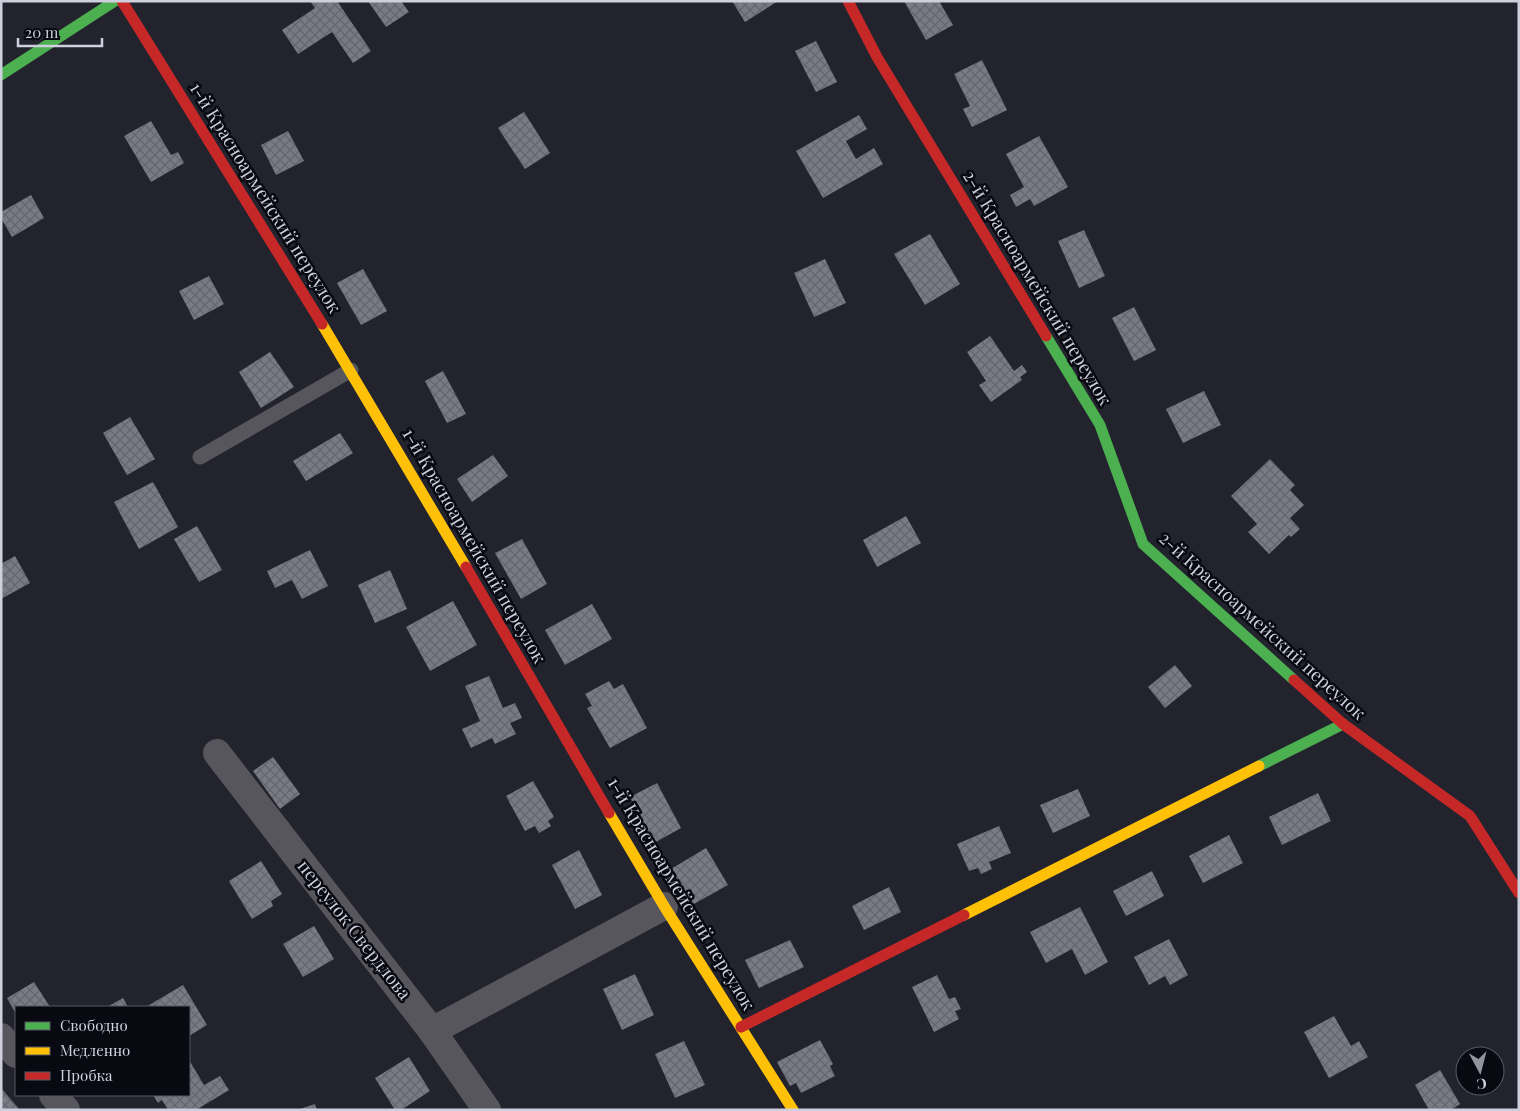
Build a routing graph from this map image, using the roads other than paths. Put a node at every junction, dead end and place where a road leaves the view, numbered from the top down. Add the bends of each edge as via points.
1 (115, 1) edge
2 (122, 1) edge
3 (848, 1) edge
4 (1, 75) edge
5 (351, 370) junction
6 (200, 458) dead end
7 (1343, 724) junction
8 (218, 753) dead end
9 (1519, 892) edge
10 (664, 906) junction
11 (742, 1027) junction
12 (432, 1031) junction
13 (1, 1037) edge
14 (15, 1053) edge
15 (54, 1096) edge
16 (66, 1110) edge
17 (487, 1110) edge
18 (793, 1110) edge

1 - 4 street
2 - 5 street, 1-й Красноармейский переулок
3 - 7 street, 2-й Красноармейский переулок via 877,57 1100,425 1143,544
5 - 6 lane
5 - 10 street, 1-й Красноармейский переулок
7 - 9 street, 2-й Красноармейский переулок via 1470,816
7 - 11 street
8 - 12 street, переулок Свердлова
10 - 11 street, 1-й Красноармейский переулок
10 - 12 street
11 - 18 street, 1-й Красноармейский переулок
12 - 17 street, переулок Свердлова
13 - 14 street
15 - 16 street

